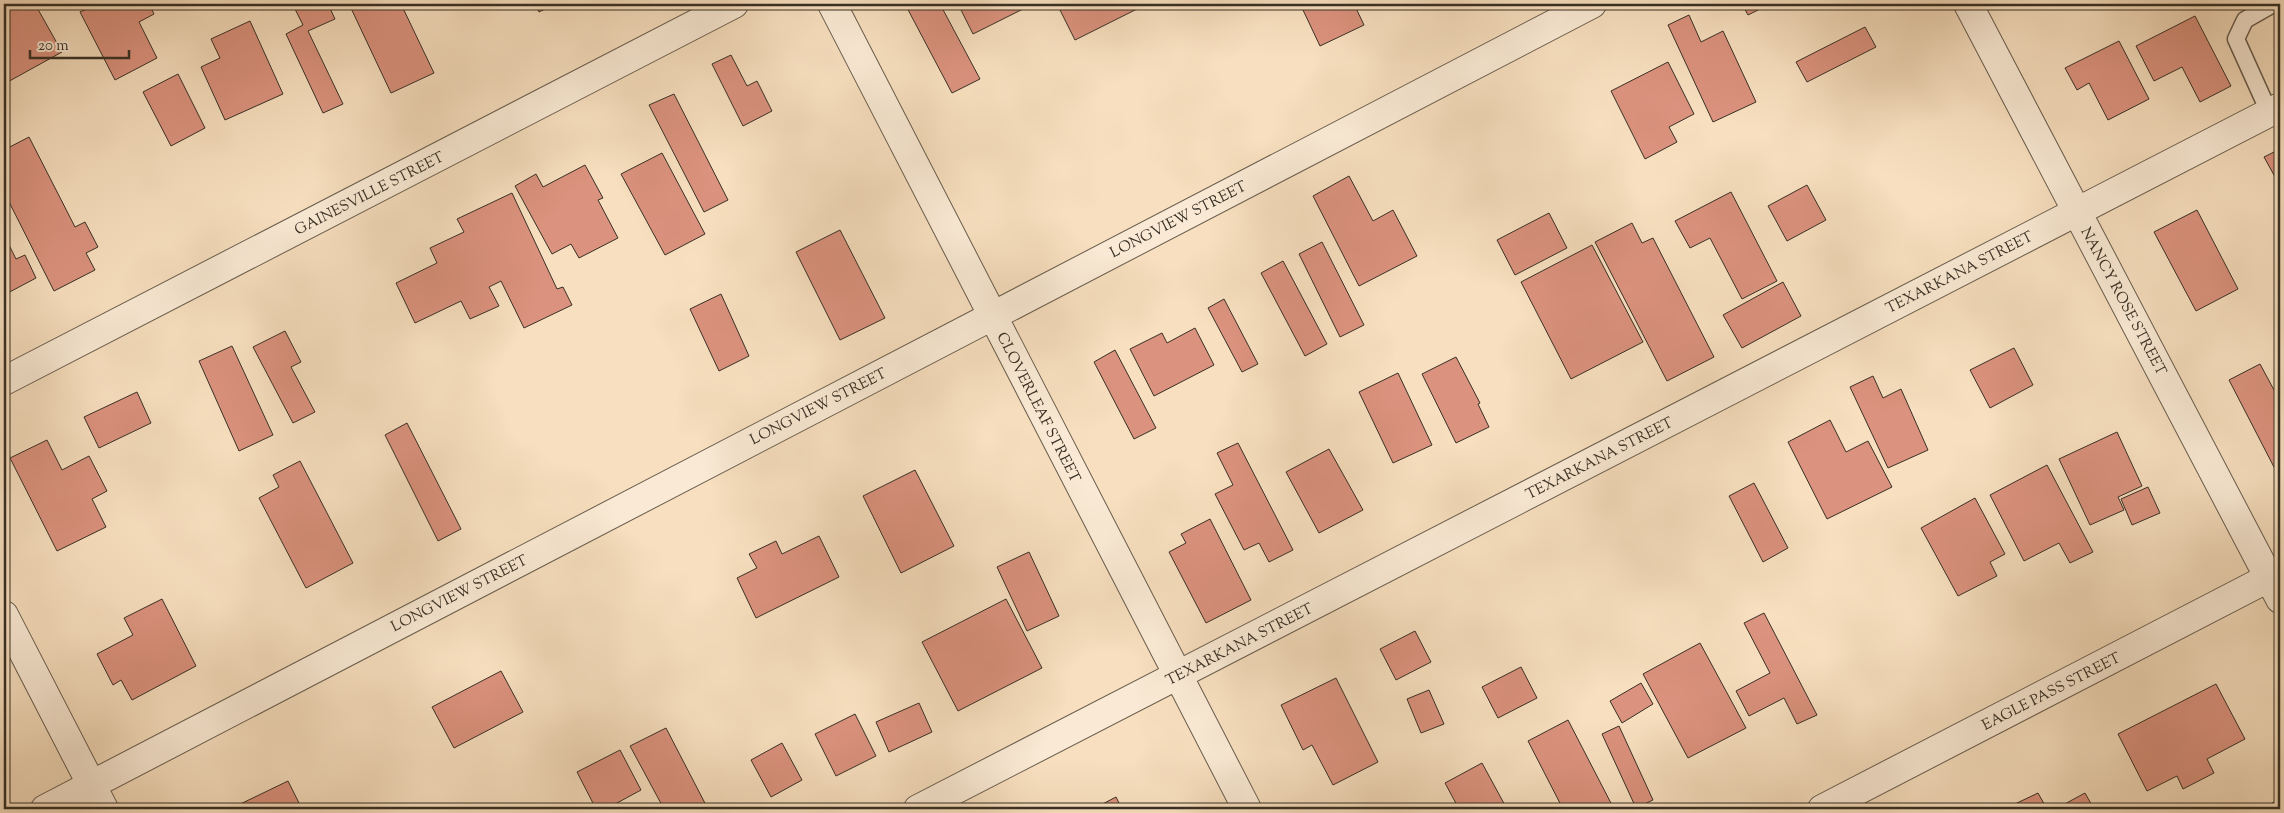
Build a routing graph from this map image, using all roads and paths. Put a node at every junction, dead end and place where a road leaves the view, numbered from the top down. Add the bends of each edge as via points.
1 (734, 4) edge
2 (832, 4) edge
3 (1592, 4) edge
4 (1968, 4) edge
5 (2273, 4) edge
6 (2275, 109) edge
7 (2076, 211) junction
8 (992, 316) junction
9 (4, 382) edge
10 (2277, 583) edge
11 (4, 615) edge
12 (1178, 675) junction
13 (91, 785) junction
14 (45, 809) edge
15 (104, 809) edge
16 (918, 809) edge
17 (1247, 809) edge
18 (1822, 809) edge

1 - 9 street, GAINESVILLE STREET
2 - 8 street, CLOVERLEAF STREET
3 - 8 street, LONGVIEW STREET
4 - 7 street, NANCY ROSE STREET
5 - 6 lane via 2245,20 2236,39
6 - 7 street, TEXARKANA STREET
7 - 10 street, NANCY ROSE STREET
7 - 12 street, TEXARKANA STREET
8 - 12 street, CLOVERLEAF STREET
8 - 13 street, LONGVIEW STREET
10 - 18 street, EAGLE PASS STREET
11 - 13 street
12 - 16 street, TEXARKANA STREET
12 - 17 street, CLOVERLEAF STREET
13 - 14 street, LONGVIEW STREET
13 - 15 street

